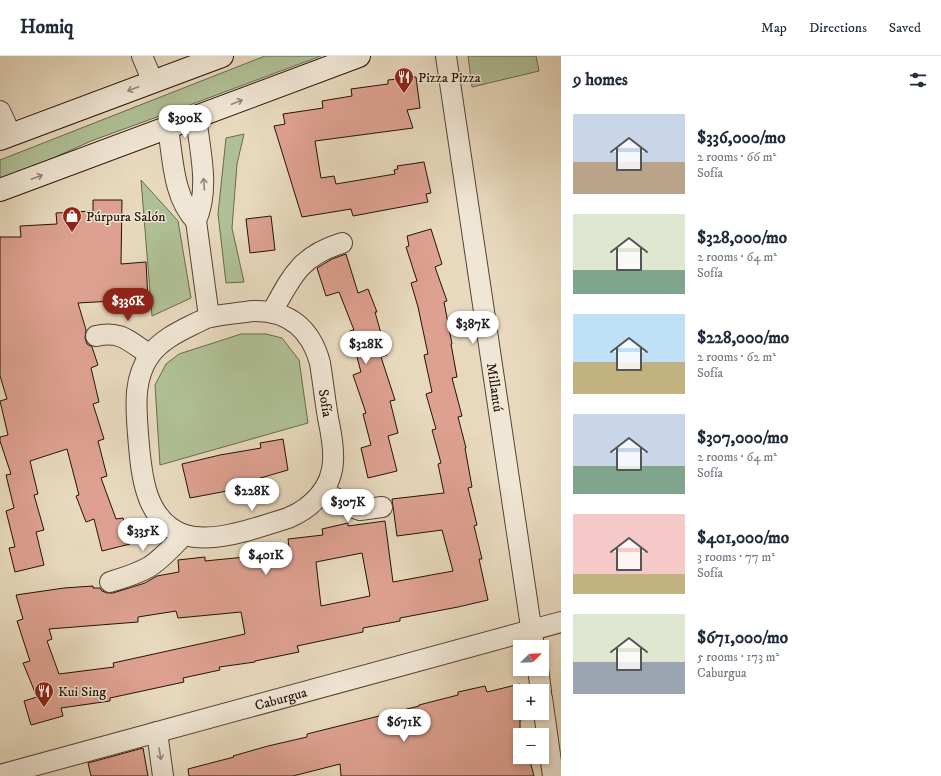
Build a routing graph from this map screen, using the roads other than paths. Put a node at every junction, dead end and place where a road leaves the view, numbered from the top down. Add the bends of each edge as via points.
1 (142, 56) edge
2 (222, 56) edge
3 (359, 56) edge
4 (446, 56) edge
5 (154, 82) junction
6 (0, 111) edge
7 (196, 117) junction
8 (168, 128) junction
9 (5, 137) edge
10 (0, 190) edge
11 (196, 221) junction
12 (342, 243) dead end
13 (272, 312) junction
14 (209, 317) junction
15 (96, 336) dead end
16 (150, 355) junction
17 (323, 491) junction
18 (382, 507) dead end
19 (184, 534) junction
20 (110, 582) dead end
21 (561, 622) edge
22 (533, 638) edge
23 (545, 720) edge
24 (157, 732) junction
25 (0, 775) edge
26 (163, 776) edge
27 (553, 776) edge

1 - 5 street
2 - 5 main road
7 -> 3 main road
4 - 22 street, Millantú
5 -> 9 main road
6 - 9 street
7 - 8 main road
11 -> 7 street via 201,211 204,190
10 -> 8 main road
8 - 11 street via 180,196 189,214
11 - 14 street
12 - 13 street via 316,253 305,262 288,282
13 - 14 street, Sofía via 253,311
13 - 17 street, Sofía via 299,325 317,352 333,446 332,470
14 - 16 street, Sofía via 171,336
15 - 16 street via 112,333 119,335
16 - 19 street, Sofía via 137,382 141,473 148,498 159,517 166,525
17 - 18 street via 360,510
17 - 19 street, Sofía via 308,508 288,518 224,536 197,538
19 - 20 street via 150,566
21 - 22 street, Caburgua
22 - 24 street, Caburgua
23 - 27 street
24 - 25 street, Caburgua
24 -> 26 street

